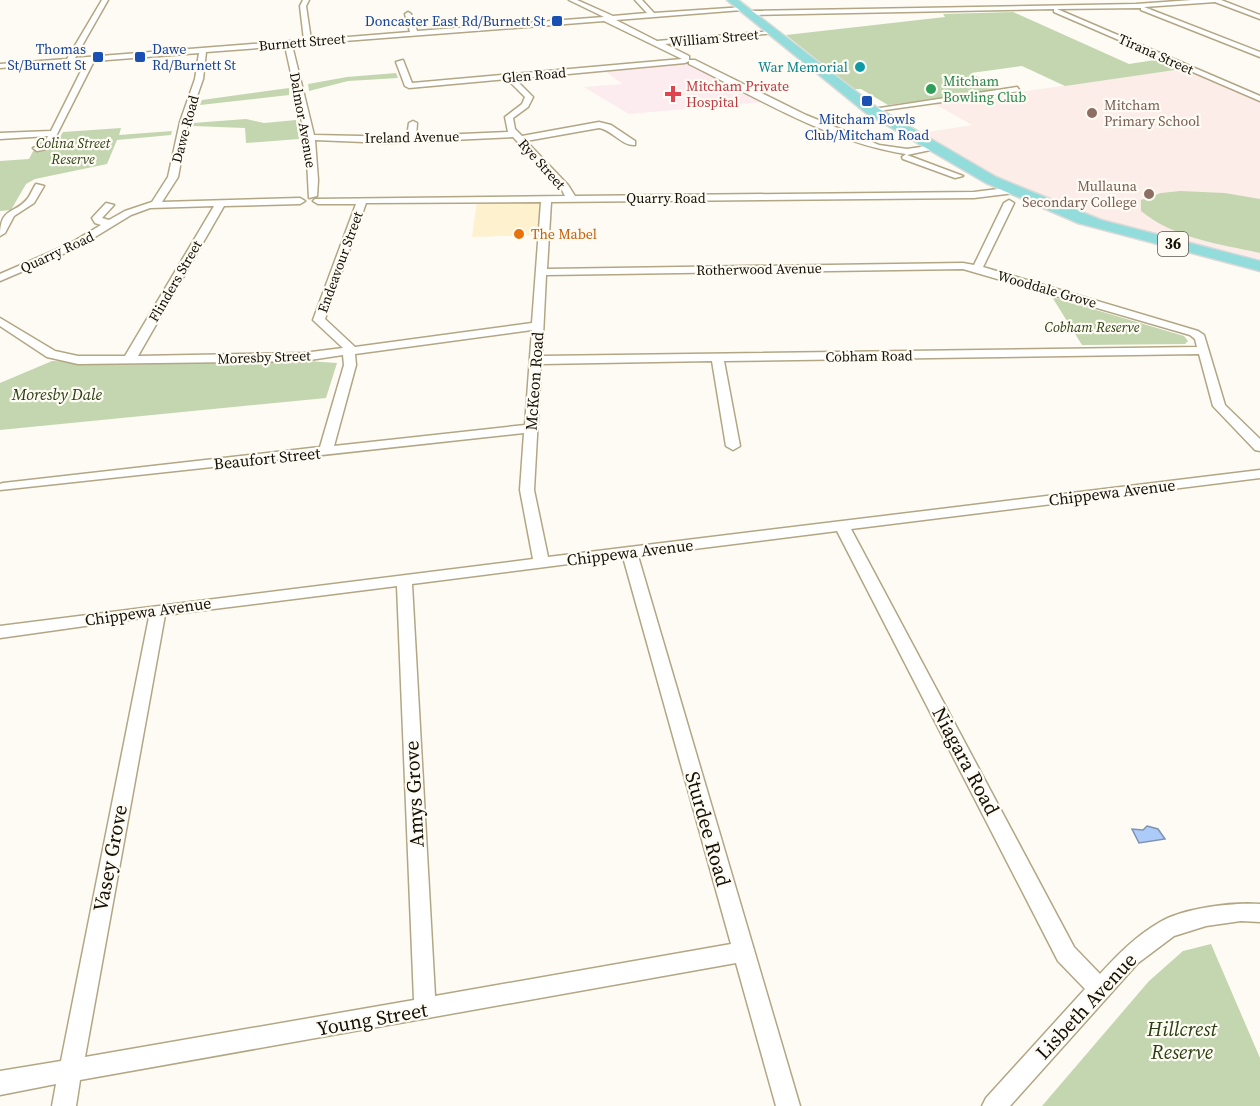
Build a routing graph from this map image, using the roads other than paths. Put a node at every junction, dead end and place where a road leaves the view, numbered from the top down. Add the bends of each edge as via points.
1 (105, 0) edge
2 (114, 0) edge
3 (306, 0) edge
4 (572, 0) edge
5 (638, 0) edge
6 (732, 0) edge
7 (874, 0) edge
8 (968, 0) edge
9 (1061, 0) edge
10 (1216, 0) edge
11 (1136, 6) junction
12 (1071, 8) junction
13 (1051, 9) junction
14 (978, 10) junction
15 (746, 11) junction
16 (883, 11) junction
17 (408, 14) dead end
18 (652, 15) junction
19 (1260, 16) edge
20 (608, 18) junction
21 (414, 33) junction
22 (772, 33) junction
23 (308, 42) junction
24 (656, 43) junction
25 (288, 44) junction
26 (202, 50) junction
27 (1260, 55) edge
28 (91, 59) junction
29 (70, 60) junction
30 (688, 60) junction
31 (400, 62) dead end
32 (0, 66) edge
33 (509, 77) junction
34 (1017, 89) dead end
35 (1260, 99) edge
36 (871, 110) junction
37 (413, 123) dead end
38 (54, 133) junction
39 (0, 136) edge
40 (518, 136) junction
41 (309, 137) junction
42 (411, 139) junction
43 (632, 143) dead end
44 (932, 147) junction
45 (37, 148) dead end
46 (906, 157) dead end
47 (949, 162) junction
48 (928, 165) junction
49 (958, 176) dead end
50 (39, 186) dead end
51 (1009, 195) junction
52 (546, 198) junction
53 (571, 198) junction
54 (315, 199) junction
55 (362, 200) junction
56 (221, 202) junction
57 (156, 203) junction
58 (109, 205) dead end
59 (112, 224) junction
60 (0, 233) edge
61 (1260, 266) edge
62 (977, 268) junction
63 (541, 272) junction
64 (2, 274) edge
65 (0, 321) edge
66 (537, 326) junction
67 (1203, 350) junction
68 (349, 352) junction
69 (718, 358) junction
70 (129, 360) junction
71 (536, 360) junction
72 (531, 428) junction
73 (733, 446) dead end
74 (1260, 447) edge
75 (326, 452) junction
76 (1260, 474) edge
77 (3, 487) dead end
78 (842, 526) junction
79 (629, 552) junction
80 (541, 562) junction
81 (404, 579) junction
82 (158, 610) junction
83 (0, 632) edge
84 (1260, 913) edge
85 (743, 952) junction
86 (1100, 988) junction
87 (425, 1010) junction
88 (70, 1071) junction
89 (0, 1083) edge
90 (64, 1106) edge
91 (788, 1106) edge
92 (994, 1106) edge

1 - 2 street
1 - 29 street
3 - 23 street via 303,6
4 - 20 street
5 - 18 street
6 - 15 main road, 36
7 - 16 street
8 - 14 street
9 - 12 street
10 - 11 street, Burnett Street
10 - 19 street
11 - 12 street, Burnett Street
11 - 27 street
12 - 13 street, Burnett Street
13 - 14 street, Burnett Street
13 - 35 street, Tirana Street
14 - 16 street, Burnett Street
15 - 16 street, Burnett Street
15 - 18 street, Burnett Street
15 - 22 main road, 36
17 - 21 street
18 - 20 street, Burnett Street
20 - 21 street, Burnett Street
20 - 24 street
21 - 23 street, Burnett Street
22 - 24 street, William Street
22 - 36 main road, 36
23 - 25 street, Burnett Street
24 - 30 street
25 - 26 street, Burnett Street
25 - 41 street, Dalmor Avenue
26 - 28 street, Burnett Street
26 - 57 street, Dawe Road via 199,79 184,122 172,177
28 - 29 street, Burnett Street
28 - 38 street
29 - 32 street, Burnett Street
30 - 33 street, Glen Road
30 - 44 street via 803,117 889,151
31 - 33 street, Glen Road via 409,86
33 - 40 street, Rye Street via 529,97 509,117 508,124
34 - 36 street
36 - 44 main road, 36
37 - 42 street
38 - 39 street
38 - 45 street via 46,146
40 - 42 street, Ireland Avenue
40 - 43 street, Ireland Avenue via 599,125
40 - 53 street, Rye Street
41 - 42 street, Ireland Avenue
41 - 54 street, Dalmor Avenue
44 - 47 main road, 36
44 - 51 main road, 36 via 991,180
46 - 48 street
47 - 48 street
47 - 51 main road, 36
48 - 49 street
50 - 60 street via 31,201 10,214
51 - 53 street, Quarry Road
51 - 61 main road, 36 via 1098,224
51 - 62 street, Wooddale Grove
52 - 53 street, Quarry Road
52 - 55 street, Quarry Road
52 - 63 street, McKeon Road
54 - 55 street, Quarry Road
54 - 56 street, Quarry Road
55 - 68 street, Endeavour Street via 320,317 346,343
56 - 57 street, Quarry Road
56 - 70 street, Flinders Street
57 - 59 street, Quarry Road
58 - 59 street, Quarry Road via 96,218
59 - 64 street, Quarry Road via 73,246
62 - 63 street, Rotherwood Avenue
62 - 67 street, Wooddale Grove via 1194,333 1200,337
63 - 66 street, McKeon Road
65 - 70 street, Moresby Street via 62,359
66 - 68 street, Moresby Street
66 - 71 street, McKeon Road
67 - 69 street, Cobham Road
67 - 74 street, Wooddale Grove via 1219,406
68 - 70 street, Moresby Street via 303,357
68 - 75 street via 350,365
69 - 71 street, Cobham Road
69 - 73 street
71 - 72 street, McKeon Road
72 - 75 street, Beaufort Street
72 - 80 street, McKeon Road via 527,490
75 - 77 street, Beaufort Street
76 - 78 street, Chippewa Avenue
78 - 79 street, Chippewa Avenue
78 - 86 street, Niagara Road via 1066,954
79 - 80 street, Chippewa Avenue
79 - 85 street, Sturdee Road
80 - 81 street, Chippewa Avenue
81 - 82 street, Chippewa Avenue
81 - 87 street, Amys Grove
82 - 83 street, Chippewa Avenue
82 - 88 street, Vasey Grove
84 - 86 street, Lisbeth Avenue via 1206,917 1168,928 1130,956
85 - 87 street, Young Street
85 - 91 street, Sturdee Road
86 - 92 street, Lisbeth Avenue
87 - 88 street, Young Street
88 - 89 street, Young Street
88 - 90 street, Vasey Grove

